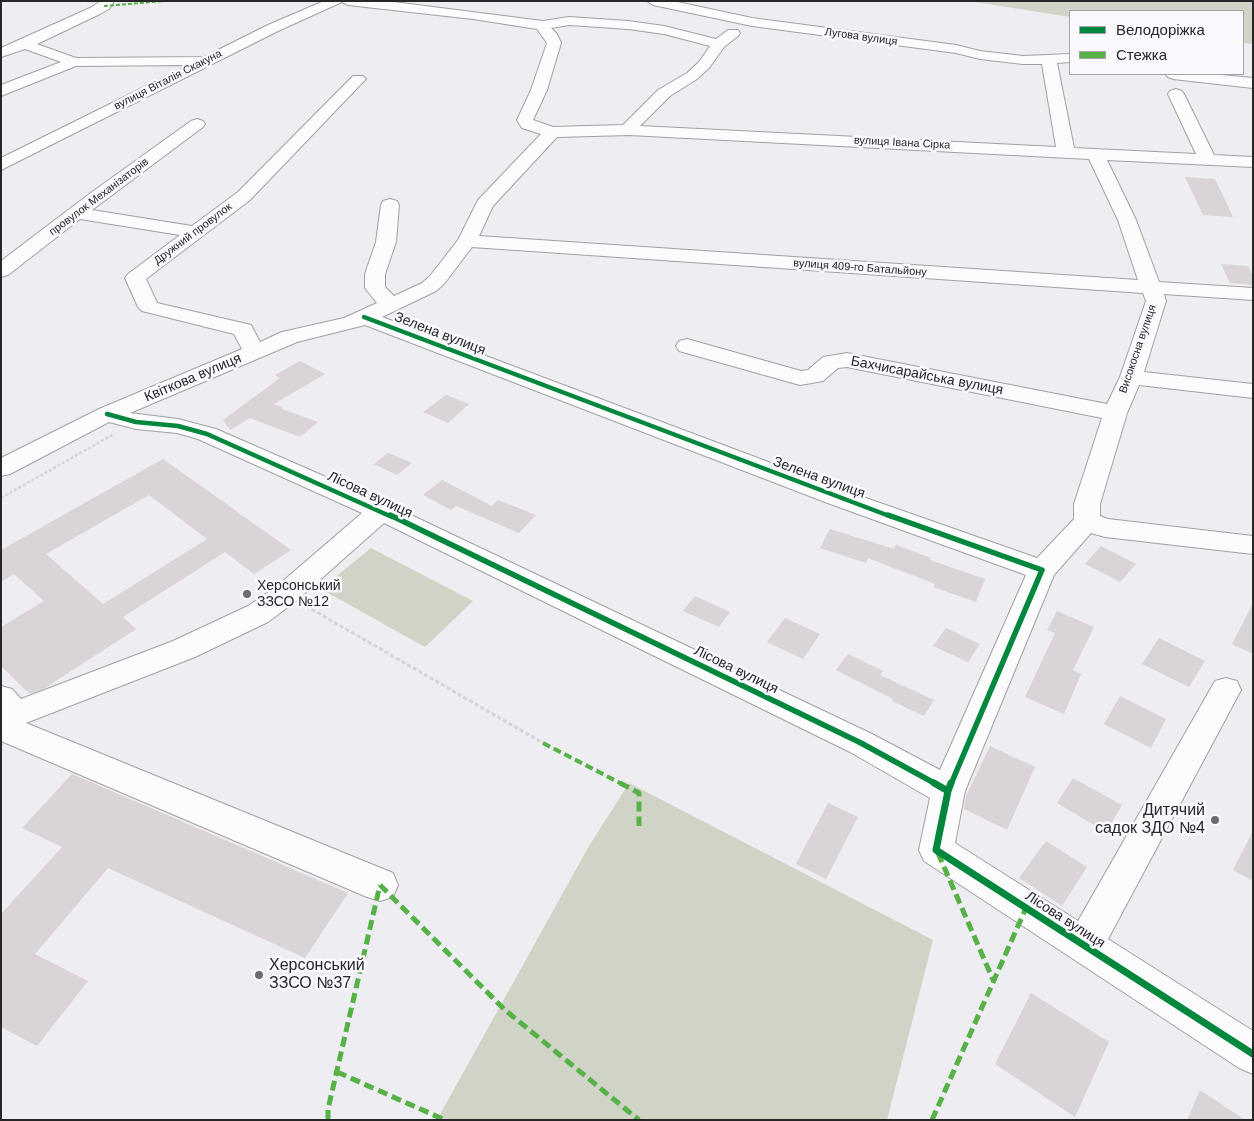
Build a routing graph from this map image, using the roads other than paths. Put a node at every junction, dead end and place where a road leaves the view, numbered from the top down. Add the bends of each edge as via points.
1 (108, 1) edge
2 (336, 1) edge
3 (348, 1) edge
4 (653, 1) edge
5 (752, 22) junction
6 (543, 25) junction
7 (25, 44) junction
8 (719, 44) junction
9 (1, 54) edge
10 (1069, 58) edge
11 (1049, 59) junction
12 (206, 60) junction
13 (74, 62) junction
14 (1182, 75) edge
15 (358, 79) dead end
16 (1253, 83) edge
17 (1, 91) edge
18 (1176, 94) dead end
19 (197, 124) dead end
20 (630, 130) junction
21 (552, 132) junction
22 (1066, 152) junction
23 (1096, 155) junction
24 (1208, 160) junction
25 (1253, 162) edge
26 (1, 165) edge
27 (390, 205) dead end
28 (76, 213) junction
29 (196, 232) junction
30 (467, 241) junction
31 (1, 271) edge
32 (1152, 288) junction
33 (1253, 294) edge
34 (391, 305) junction
35 (364, 317) junction
36 (687, 346) dead end
37 (255, 352) junction
38 (1130, 377) junction
39 (1253, 391) edge
40 (1115, 413) junction
41 (107, 414) junction
42 (1, 468) edge
43 (381, 511) junction
44 (1087, 520) junction
45 (1253, 545) edge
46 (1042, 570) junction
47 (1226, 690) dead end
48 (5, 717) edge
49 (948, 791) junction
50 (380, 885) dead end
51 (1084, 946) junction
52 (1253, 1054) edge

1 - 7 street via 95,11
2 - 12 street, вулиця Віталія Скакуна
3 - 6 street
4 - 5 street, Лугова вулиця
5 - 8 street
5 - 11 street, Лугова вулиця via 956,49 980,55
6 - 8 street via 569,21 628,25
6 - 21 street, вулиця Івана Сірка via 554,43 539,90 524,120 528,125
7 - 9 street
7 - 13 street
8 - 20 street via 704,65 664,93 632,124
10 - 11 street, Лугова вулиця
11 - 22 street
12 - 13 street
12 - 26 street, вулиця Віталія Скакуна
13 - 17 street
14 - 16 street
15 - 29 street, Дружний провулок via 244,196
18 - 24 street
19 - 28 street, провулок Механізаторів
20 - 21 street, вулиця Івана Сірка
20 - 22 street, вулиця Івана Сірка
21 - 30 street, Квіткова вулиця via 485,204
22 - 23 street, вулиця Івана Сірка
23 - 24 street, вулиця Івана Сірка
23 - 32 street, Високосна вулиця via 1127,220
24 - 25 street, вулиця Івана Сірка
27 - 34 street via 386,242 375,274 375,288
28 - 29 street
28 - 31 street, провулок Механізаторів
29 - 37 street, Дружний провулок via 135,278 149,307 244,330
30 - 32 street, вулиця 409-го Батальйону
30 - 34 street, Квіткова вулиця via 430,287
32 - 33 street, вулиця 409-го Батальйону
32 - 38 street, Високосна вулиця via 1156,300
34 - 35 street, Квіткова вулиця
35 - 37 street, Квіткова вулиця via 290,337
35 - 46 street, Зелена вулиця via 834,496
36 - 40 street, Бахчисарайська вулиця via 800,378 815,376 831,362 847,360
37 - 41 street, Квіткова вулиця
38 - 39 street
38 - 40 street, Високосна вулиця
40 - 44 street, Високосна вулиця via 1087,504
41 - 42 street, Квіткова вулиця
41 - 43 street, Лісова вулиця via 207,434
43 - 48 street via 286,594 258,614 184,650
43 - 49 street, Лісова вулиця via 861,743
44 - 45 street via 1105,528
44 - 46 street
46 - 49 street
47 - 51 street
48 - 50 street
49 - 51 street, Лісова вулиця via 936,850
51 - 52 street, Лісова вулиця

